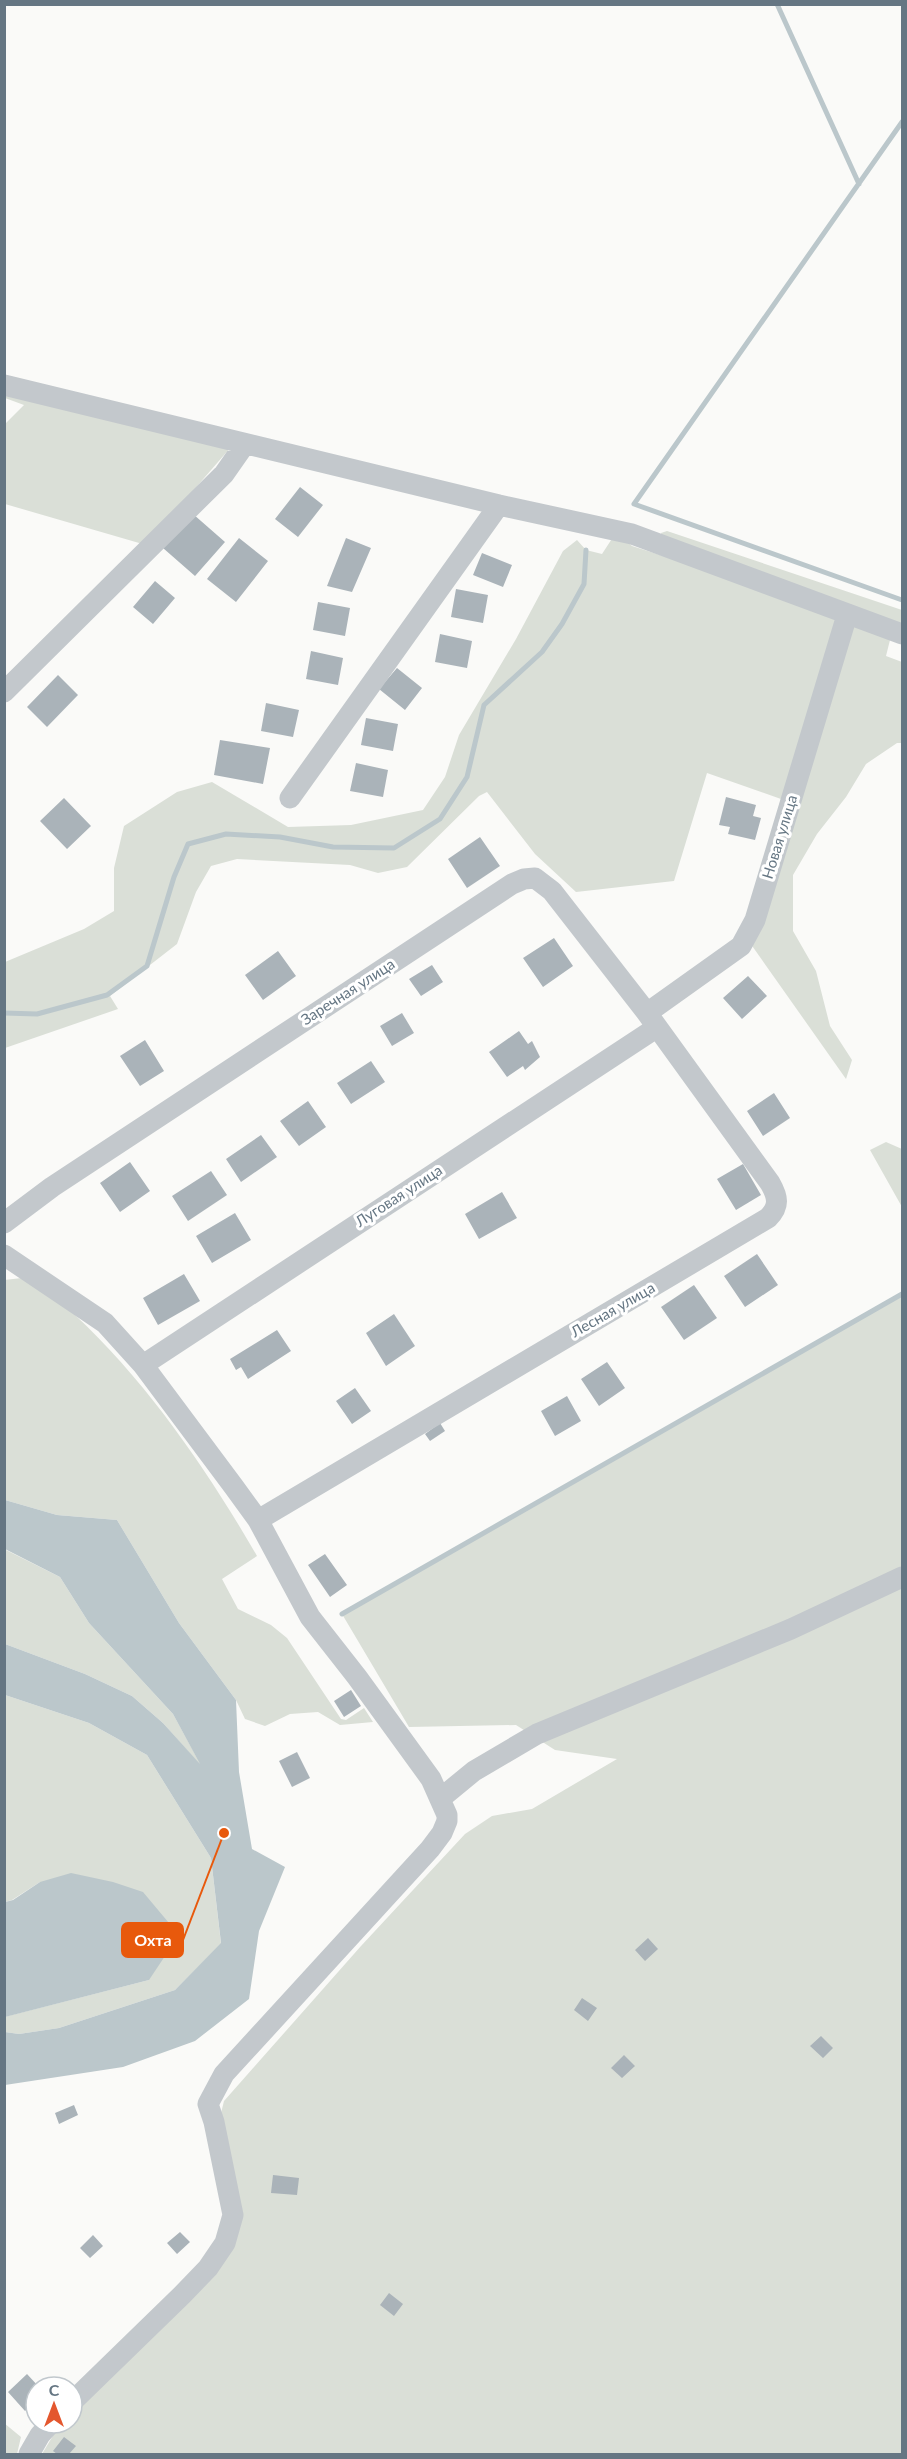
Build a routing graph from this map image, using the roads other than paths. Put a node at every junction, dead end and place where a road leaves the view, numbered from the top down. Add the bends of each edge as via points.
1 (4, 385) edge
2 (244, 444) junction
3 (499, 505) junction
4 (846, 615) junction
5 (903, 634) edge
6 (4, 692) edge
7 (290, 798) dead end
8 (652, 1020) junction
9 (4, 1223) edge
10 (4, 1255) edge
11 (143, 1365) junction
12 (258, 1520) junction
13 (903, 1577) edge
14 (440, 1799) junction
15 (84, 2391) edge
16 (42, 2435) edge
17 (29, 2454) edge

1 - 2 street
2 - 3 street
2 - 6 street via 224,474
3 - 4 street via 632,534
3 - 7 street
4 - 5 street
4 - 8 street, Новая улица via 755,920 741,946
8 - 9 street, Заречная улица via 552,891 535,879 524,879 52,1187
8 - 11 street, Луговая улица
8 - 12 street, Лесная улица via 777,1194 773,1213
10 - 11 street via 105,1323
11 - 12 street
12 - 14 street via 310,1617 402,1737
13 - 14 street via 791,1629 537,1734 474,1771
14 - 15 street via 447,1815 446,1828 225,2074 208,2104 233,2215 225,2244 162,2317
16 - 17 street

